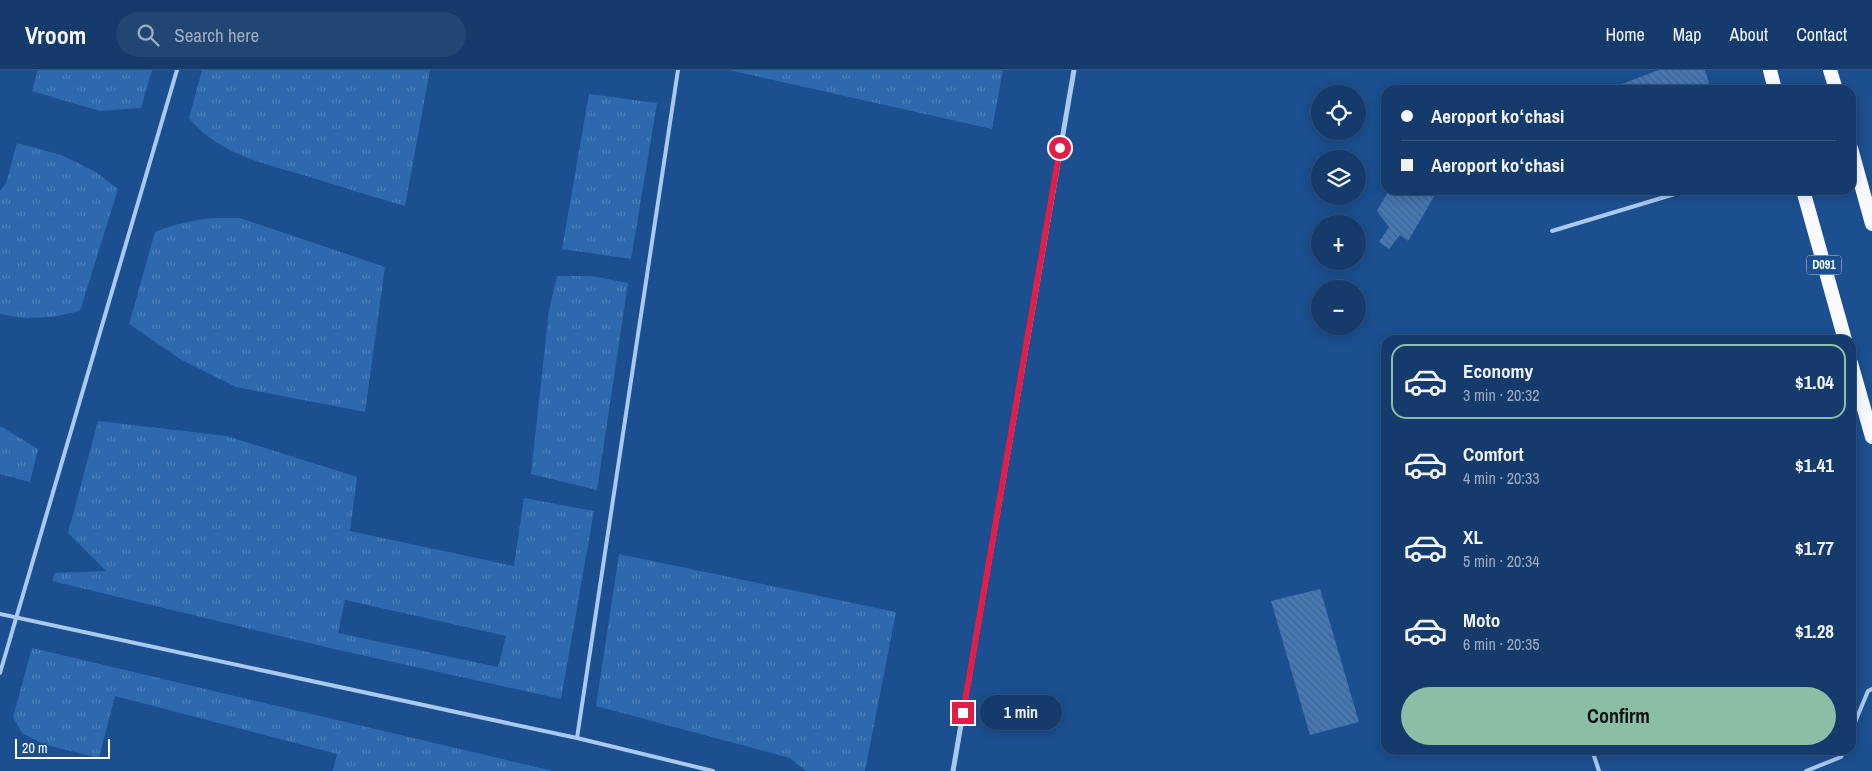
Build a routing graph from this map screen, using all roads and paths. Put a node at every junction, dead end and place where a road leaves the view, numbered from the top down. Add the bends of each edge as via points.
1 (177, 70) edge
2 (678, 70) edge
3 (1074, 70) edge
4 (1770, 70) edge
5 (1830, 70) edge
6 (1774, 85) edge
7 (1834, 85) edge
8 (1856, 166) edge
9 (1671, 195) edge
10 (1804, 195) edge
11 (1872, 224) edge
12 (1552, 231) dead end
13 (1844, 335) edge
14 (1856, 381) edge
15 (1872, 437) edge
16 (0, 614) edge
17 (16, 618) junction
18 (0, 673) edge
19 (1872, 689) edge
20 (1856, 720) edge
21 (577, 738) junction
22 (1594, 755) edge
23 (1842, 755) edge
24 (713, 771) edge
25 (953, 771) edge
26 (1600, 771) edge
27 (1806, 771) edge

1 - 17 lane
2 - 21 lane
3 - 25 street
4 - 6 highway
5 - 7 highway
8 - 11 highway
9 - 12 lane
10 - 13 highway, D091
14 - 15 highway
16 - 17 lane
17 - 18 lane
17 - 21 lane
19 - 20 lane via 1868,691
21 - 24 lane
22 - 26 lane
23 - 27 lane

